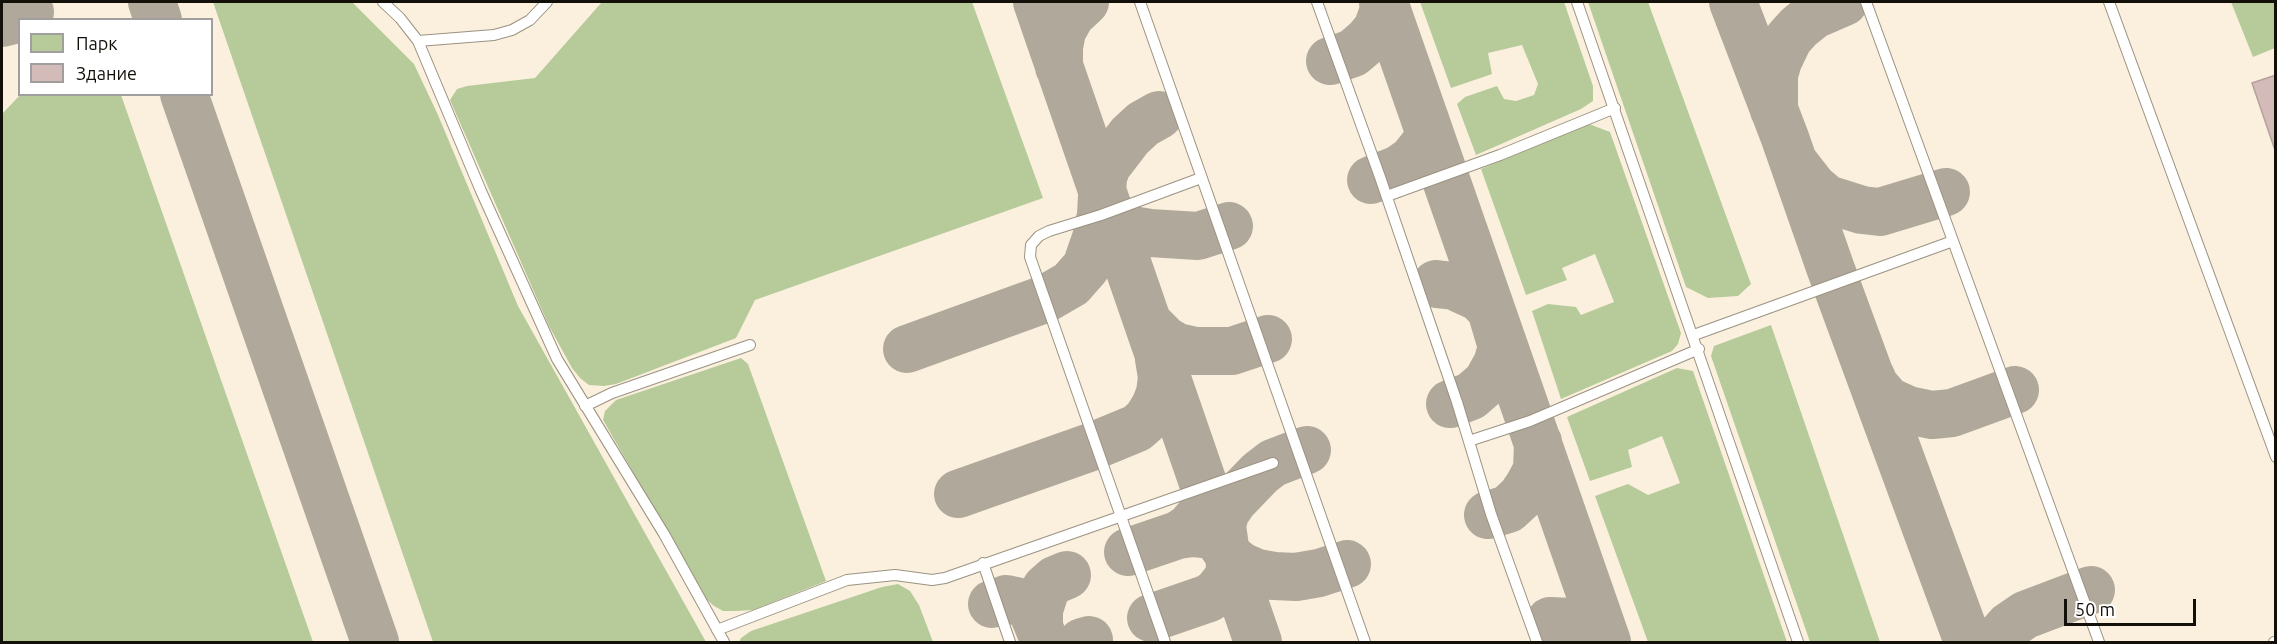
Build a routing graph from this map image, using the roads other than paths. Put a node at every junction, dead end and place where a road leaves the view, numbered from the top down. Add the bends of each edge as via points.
1 (383, 2) edge
2 (547, 2) edge
3 (1140, 2) edge
4 (1317, 2) edge
5 (1577, 2) edge
6 (1866, 2) edge
7 (2109, 2) edge
8 (418, 41) junction
9 (1615, 108) junction
10 (1202, 178) junction
11 (1387, 196) junction
12 (1953, 241) junction
13 (1694, 335) junction
14 (750, 345) dead end
15 (1699, 349) junction
16 (585, 406) junction
17 (1469, 441) junction
18 (2276, 457) edge
19 (1273, 463) dead end
20 (1121, 516) junction
21 (983, 563) junction
22 (717, 630) junction
23 (724, 642) edge
24 (1010, 642) edge
25 (1165, 642) edge
26 (1365, 642) edge
27 (1537, 642) edge
28 (1798, 642) edge
29 (2099, 642) edge

1 - 8 lane
2 - 8 lane via 530,20 512,30
3 - 10 lane
4 - 11 lane
5 - 9 lane
6 - 12 lane
7 - 18 lane
8 - 16 lane via 548,341
9 - 11 lane
9 - 13 lane
10 - 20 lane via 1049,231 1031,245 1030,257
10 - 26 lane
11 - 17 lane
12 - 13 lane
12 - 29 lane
13 - 15 lane
14 - 16 lane
15 - 17 lane via 1530,421
15 - 28 lane
16 - 22 lane via 664,534
17 - 27 lane
19 - 20 lane
20 - 21 lane
20 - 25 lane
21 - 22 lane via 932,580 895,575 847,580
21 - 24 lane
22 - 23 lane

